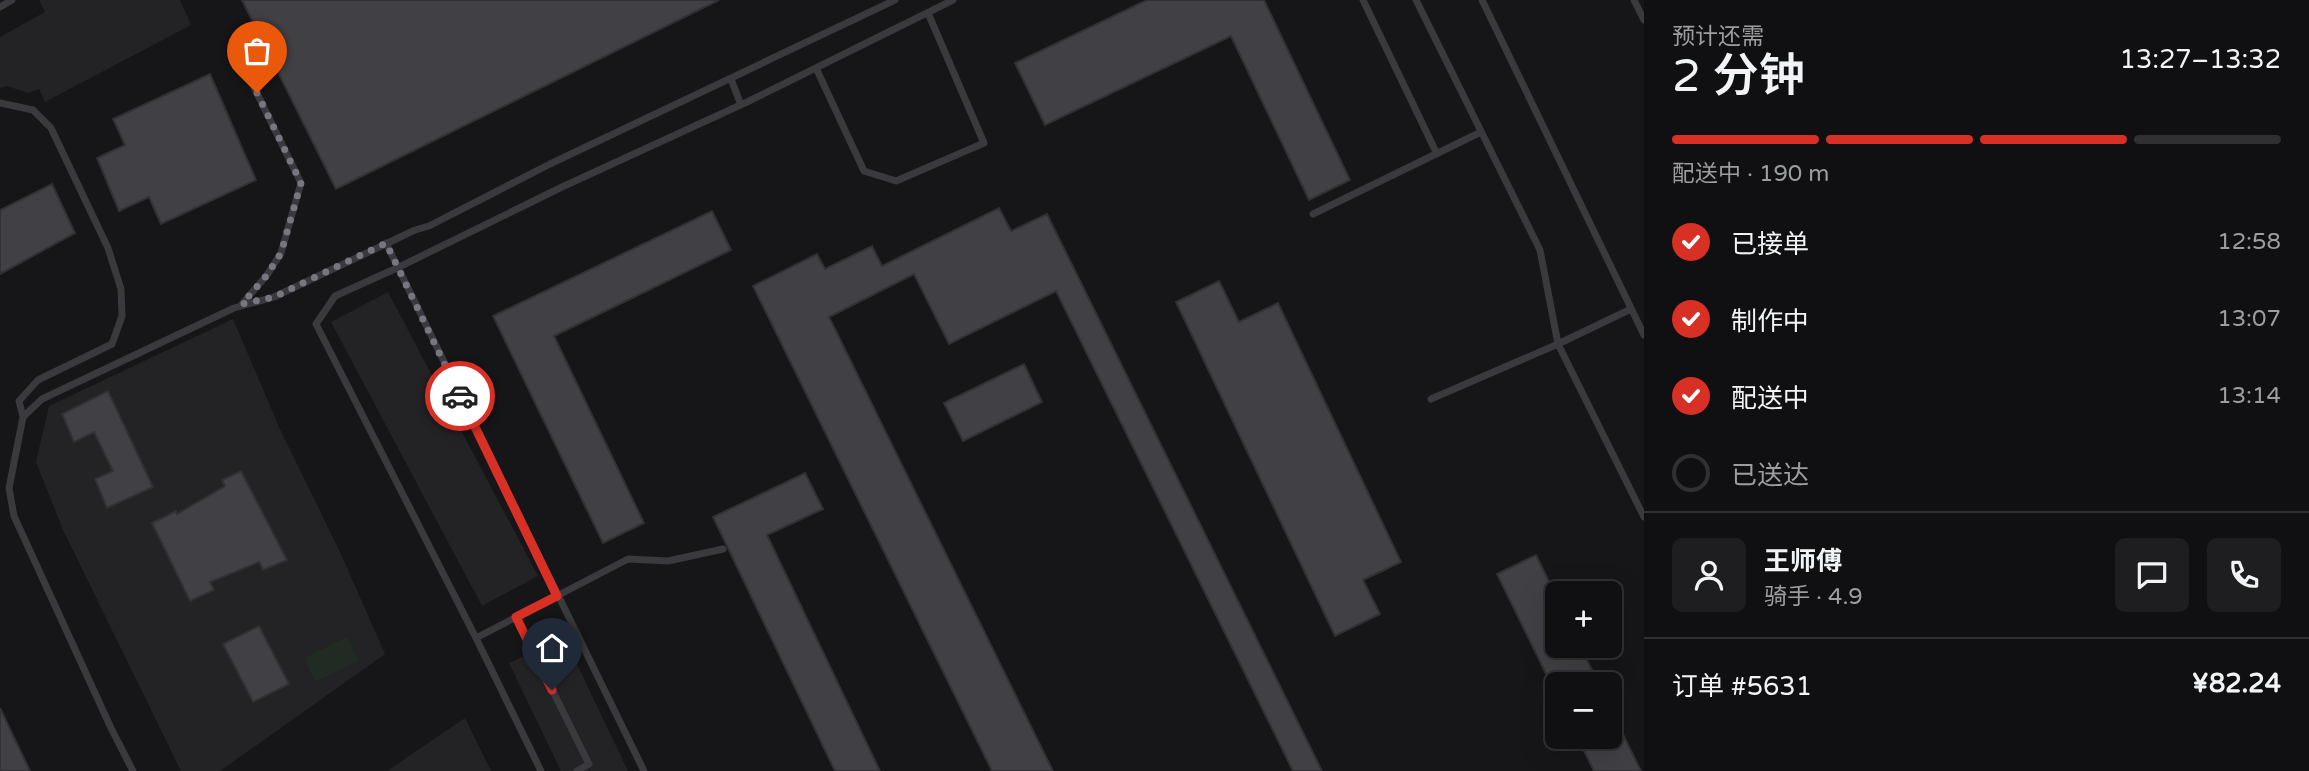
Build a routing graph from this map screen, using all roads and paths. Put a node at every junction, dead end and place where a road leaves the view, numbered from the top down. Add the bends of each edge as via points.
1 (12, 0) edge
2 (895, 0) edge
3 (953, 0) edge
4 (1363, 0) edge
5 (1416, 0) edge
6 (1482, 0) edge
7 (1634, 0) edge
8 (0, 6) edge
9 (928, 13) junction
10 (1644, 20) edge
11 (816, 68) junction
12 (246, 71) dead end
13 (731, 79) junction
14 (0, 103) edge
15 (741, 105) junction
16 (1481, 132) junction
17 (1437, 154) junction
18 (1313, 214) dead end
19 (386, 243) junction
20 (397, 268) junction
21 (242, 304) junction
22 (1631, 309) junction
23 (1644, 335) edge
24 (1558, 344) junction
25 (1431, 399) dead end
26 (23, 417) junction
27 (1644, 517) edge
28 (723, 549) dead end
29 (557, 596) junction
30 (516, 617) junction
31 (476, 638) junction
32 (134, 771) edge
33 (541, 771) edge
34 (577, 771) edge
35 (643, 771) edge

1 - 8 lane
2 - 13 lane
3 - 9 lane
4 - 17 lane
5 - 16 lane
6 - 22 lane
7 - 10 lane
9 - 11 lane
9 - 11 lane via 984,143 896,181 864,171
11 - 15 lane
12 - 21 lane via 301,183 281,253
13 - 15 lane
13 - 19 lane
14 - 26 lane via 33,110 51,128 108,248 121,289 122,316 112,344 38,380 19,401
15 - 20 lane
16 - 17 lane
16 - 24 lane via 1540,250
17 - 18 lane
19 - 20 lane
19 - 21 lane via 274,297
20 - 29 lane
20 - 31 lane via 335,296 317,324
21 - 26 lane via 42,399
22 - 23 lane
22 - 24 lane
24 - 25 lane
24 - 27 lane
26 - 32 lane via 9,488 14,516
28 - 29 lane via 668,561 628,559
29 - 30 lane
29 - 35 lane
30 - 31 lane
30 - 34 lane via 589,764
31 - 33 lane

